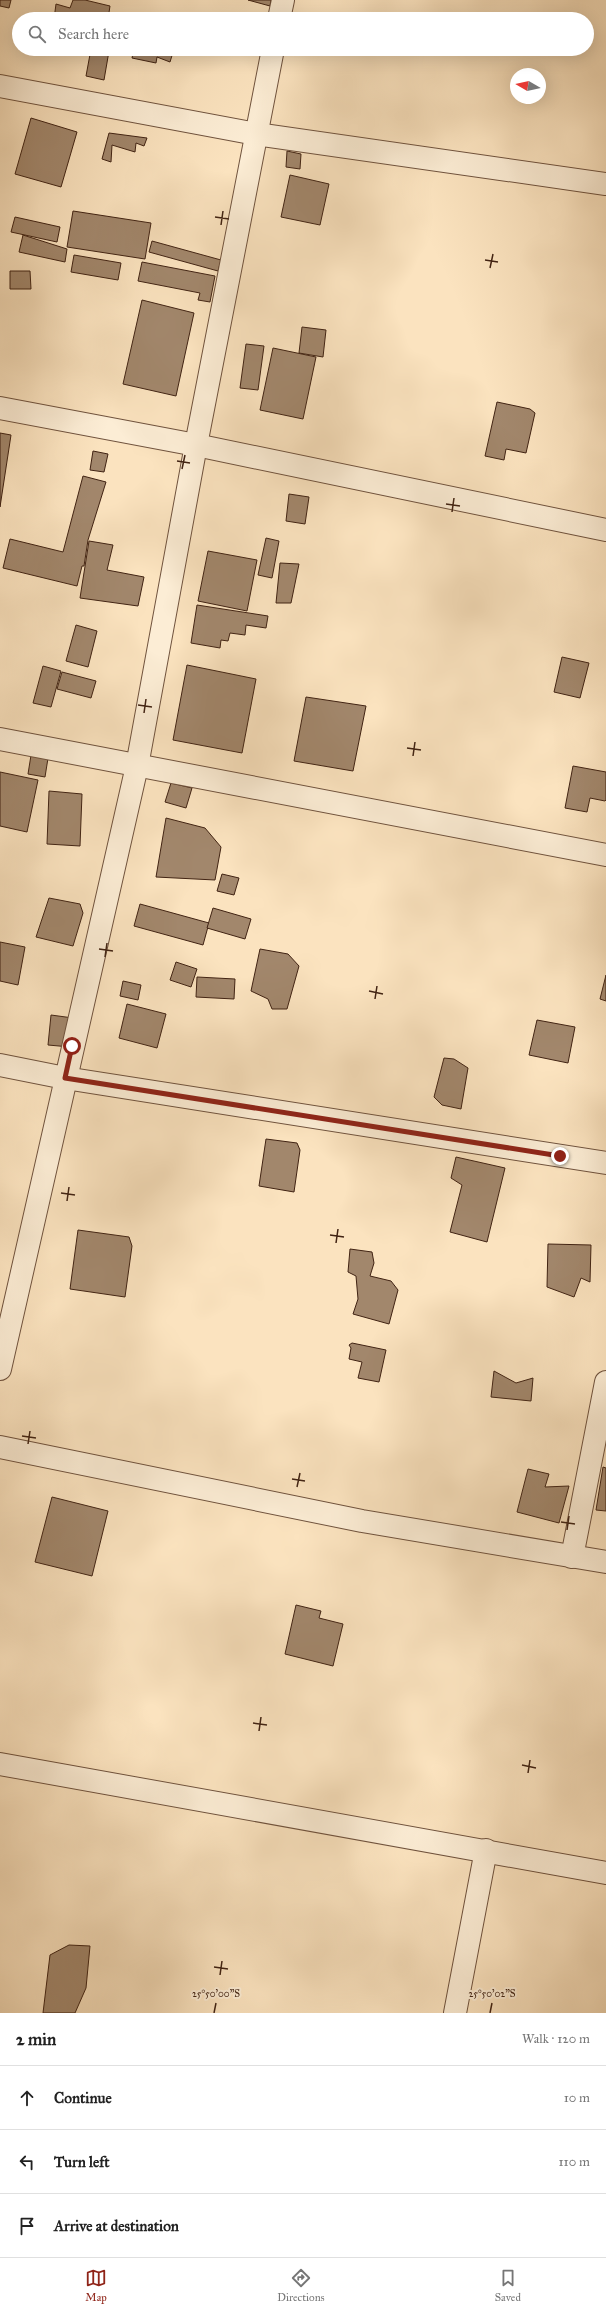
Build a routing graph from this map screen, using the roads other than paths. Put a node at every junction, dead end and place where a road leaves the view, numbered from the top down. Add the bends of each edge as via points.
1 (283, 0) edge
2 (280, 12) edge
3 (272, 56) edge
4 (0, 86) edge
5 (256, 134) junction
6 (606, 184) edge
7 (0, 408) edge
8 (196, 445) junction
9 (606, 530) edge
10 (0, 739) edge
11 (137, 766) junction
12 (606, 855) edge
13 (0, 1065) edge
14 (65, 1078) junction
15 (606, 1163) edge
16 (0, 1370) edge
17 (606, 1382) edge
18 (0, 1447) edge
19 (572, 1557) junction
20 (606, 1562) edge
21 (0, 1764) edge
22 (486, 1850) junction
23 (606, 1873) edge
24 (455, 2013) edge

1 - 2 street
3 - 5 street
4 - 5 street
5 - 6 street
5 - 8 street
7 - 8 street
8 - 9 street
8 - 11 street
10 - 11 street
11 - 12 street
11 - 14 street
13 - 14 street
14 - 15 street
14 - 16 street
17 - 19 street
18 - 19 street via 362,1520
19 - 20 street
21 - 22 street
22 - 23 street
22 - 24 street

